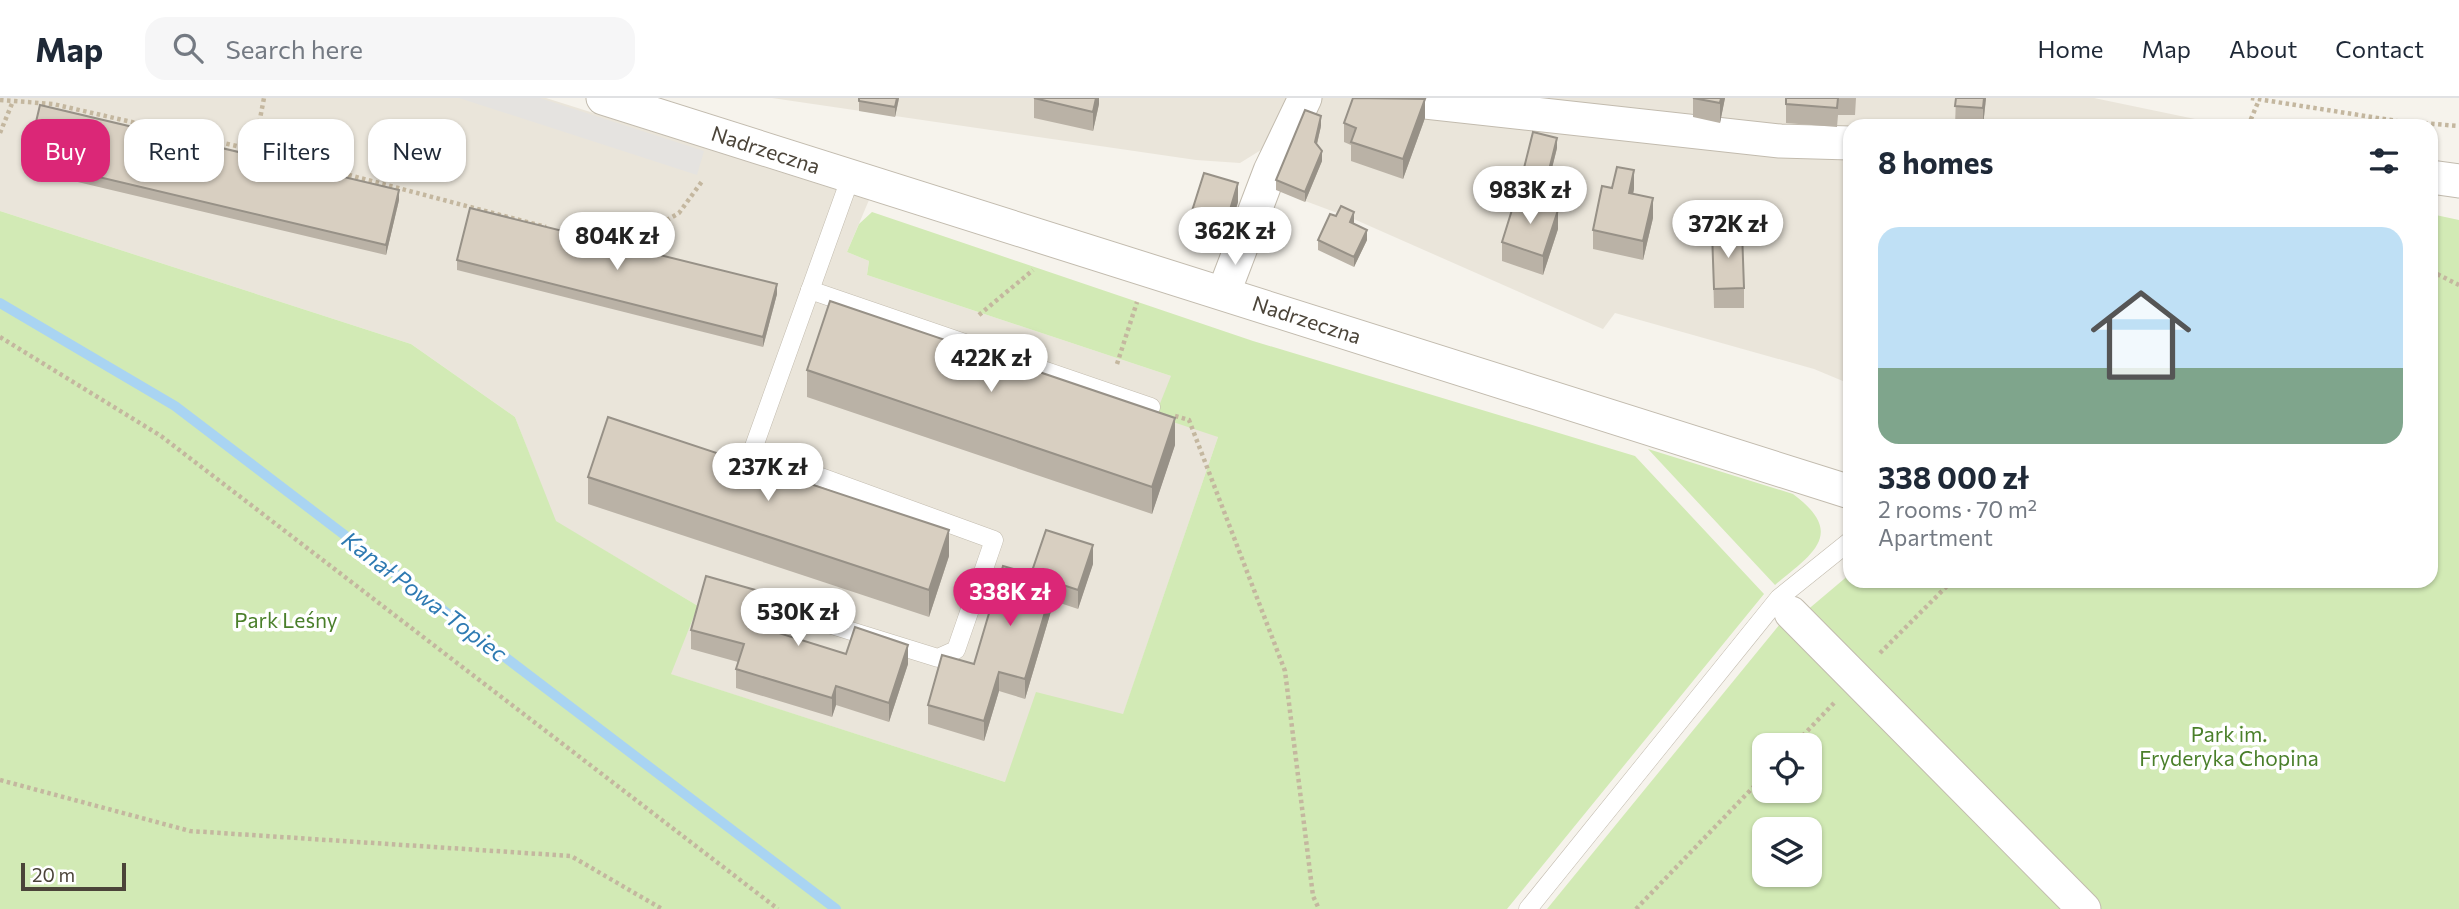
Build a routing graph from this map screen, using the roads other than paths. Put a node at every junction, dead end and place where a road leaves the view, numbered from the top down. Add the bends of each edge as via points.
1 (603, 98) edge
2 (1305, 98) edge
3 (1389, 98) edge
4 (1843, 143) edge
5 (851, 176) junction
6 (2438, 178) edge
7 (2459, 181) edge
8 (810, 290) junction
9 (1224, 292) junction
10 (1151, 407) edge
11 (1843, 490) edge
12 (1843, 547) edge
13 (780, 608) dead end
14 (1791, 613) dead end
15 (1528, 909) edge
16 (2084, 909) edge

1 - 5 street, Nadrzeczna
2 - 9 street via 1270,171
3 - 4 street via 1780,141
5 - 8 lane
5 - 9 street, Nadrzeczna
6 - 7 street
8 - 10 lane
8 - 13 lane via 752,452 994,540 956,650 938,658
9 - 11 street, Nadrzeczna
12 - 15 lane via 1779,598
14 - 16 street

